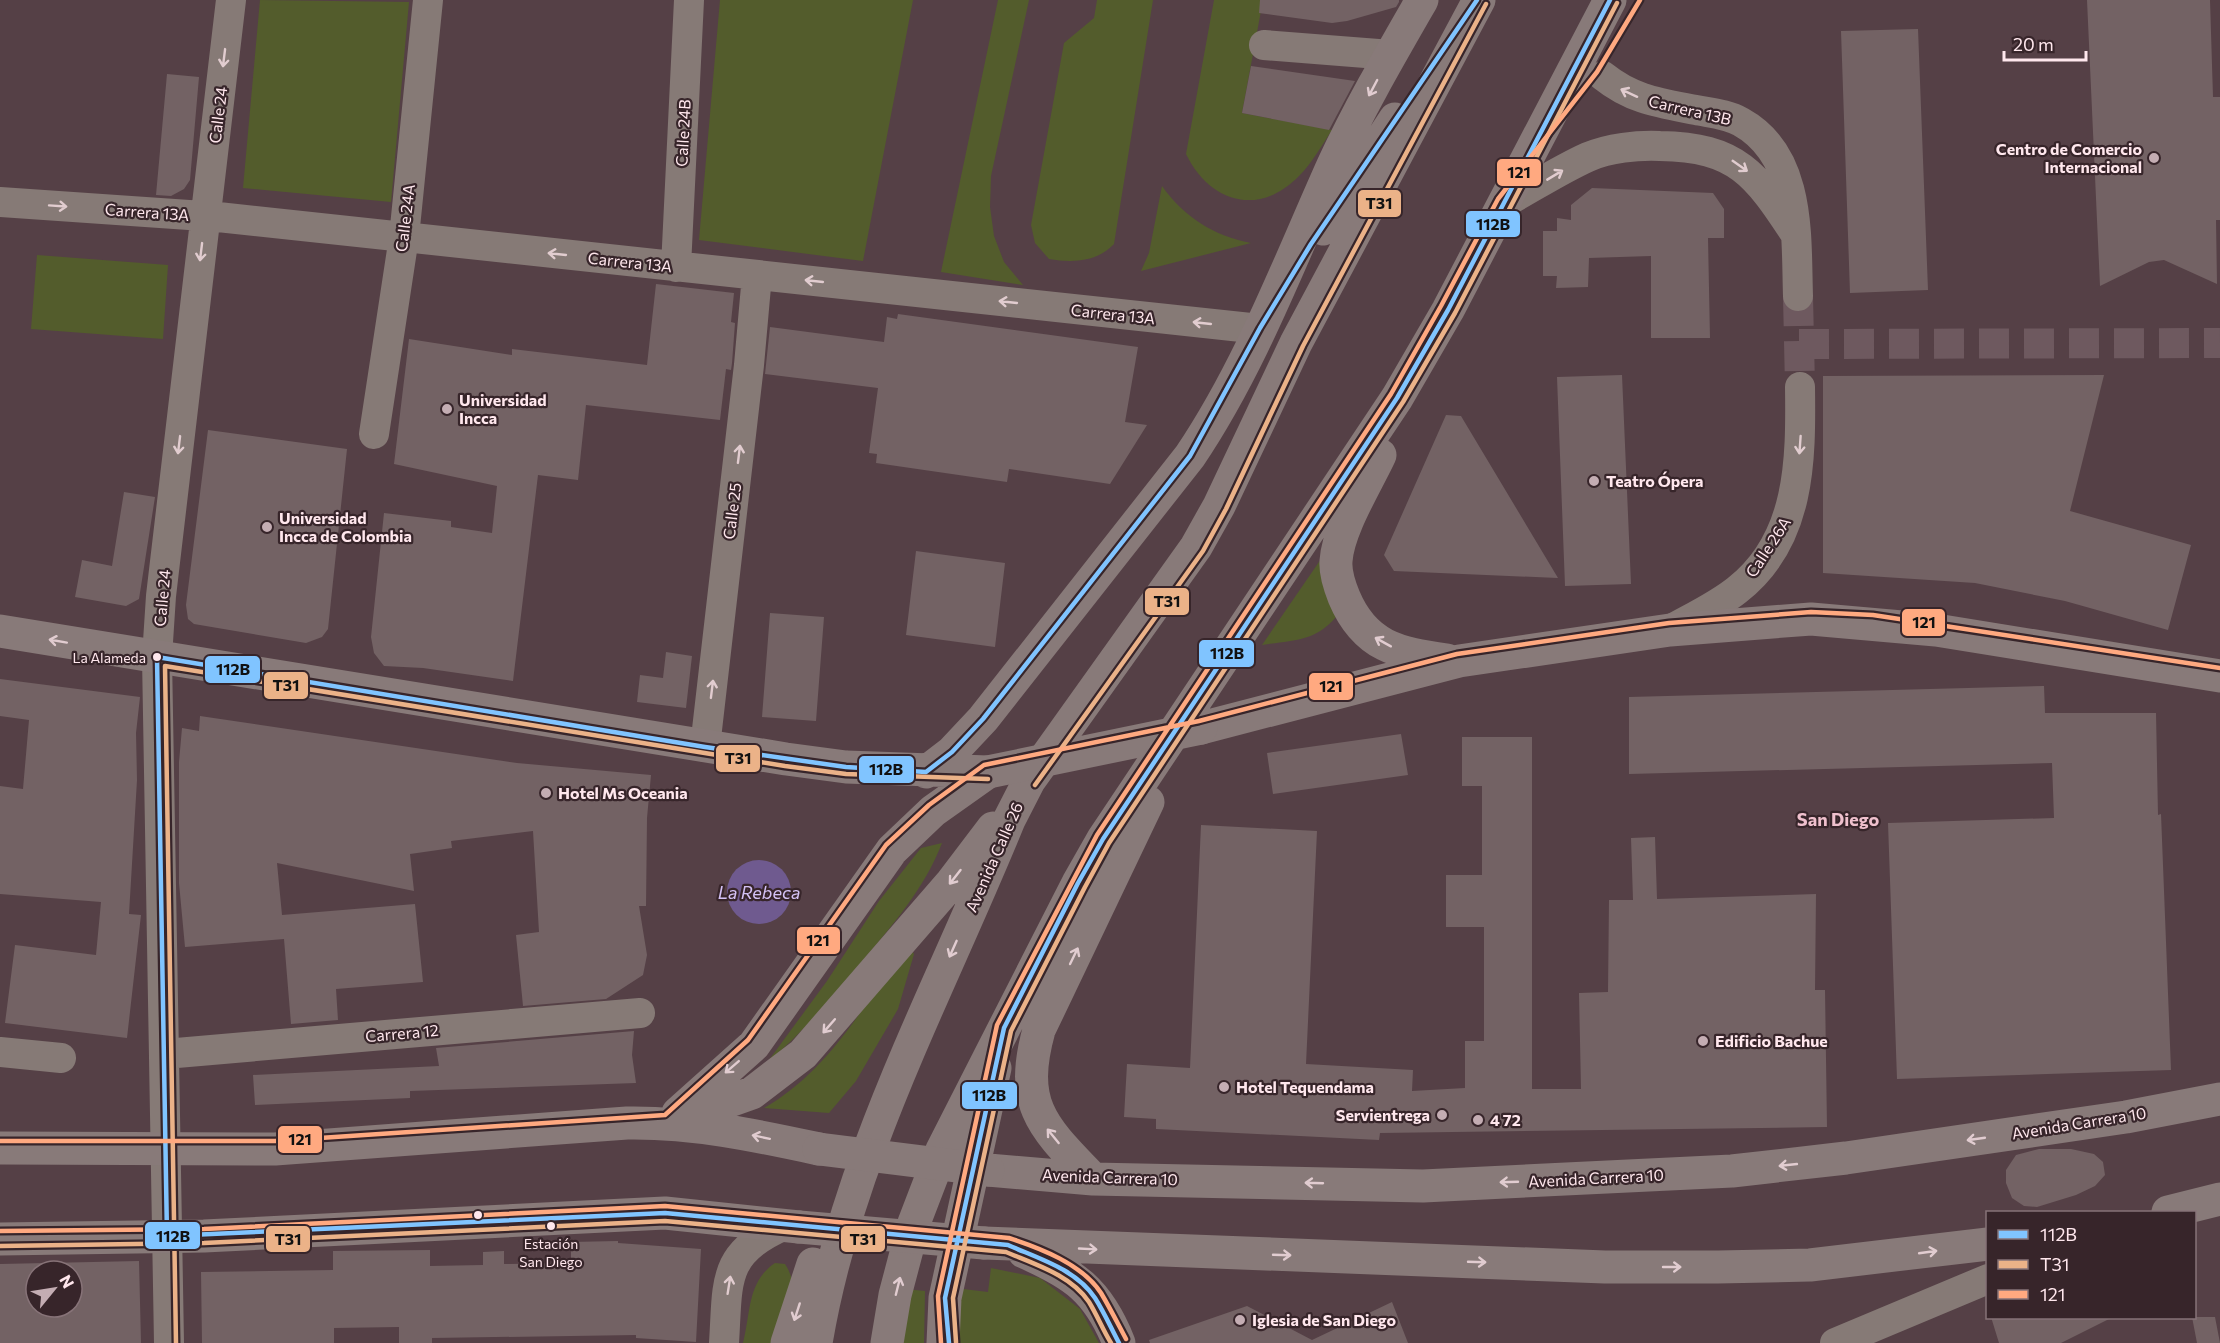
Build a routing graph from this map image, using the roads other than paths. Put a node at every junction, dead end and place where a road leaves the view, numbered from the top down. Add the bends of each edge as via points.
1 (231, 0) edge
2 (428, 0) edge
3 (689, 0) edge
4 (1422, 0) edge
5 (1478, 0) edge
6 (1610, 0) edge
7 (1264, 45) dead end
8 (1391, 56) junction
9 (1603, 76) dead end
10 (1359, 171) junction
11 (0, 202) edge
12 (1504, 203) junction
13 (206, 216) junction
14 (1796, 235) junction
15 (404, 237) junction
16 (676, 267) junction
17 (757, 275) junction
18 (1798, 296) tunnel mouth
19 (1448, 310) junction
20 (1260, 329) junction
21 (1800, 387) tunnel mouth
22 (374, 434) dead end
23 (1670, 630) junction
24 (0, 631) edge
25 (158, 657) junction
26 (1459, 661) junction
27 (2220, 676) edge
28 (1200, 713) junction
29 (705, 747) junction
30 (926, 772) junction
31 (988, 772) junction
32 (1029, 781) junction
33 (640, 1013) dead end
34 (1004, 1028) junction
35 (0, 1052) edge
36 (165, 1054) junction
37 (62, 1058) dead end
38 (2220, 1099) edge
39 (668, 1122) junction
40 (878, 1124) junction
41 (0, 1148) edge
42 (166, 1149) junction
43 (1093, 1179) junction
44 (2220, 1199) edge
45 (2172, 1211) edge
46 (791, 1227) junction
47 (167, 1236) junction
48 (0, 1239) edge
49 (996, 1244) junction
50 (1986, 1244) edge
51 (1986, 1280) edge
52 (945, 1298) junction
53 (169, 1343) edge
54 (724, 1343) edge
55 (787, 1343) edge
56 (816, 1343) edge
57 (886, 1343) edge
58 (943, 1343) edge
59 (949, 1343) edge
60 (1119, 1343) edge
61 (1835, 1343) edge

1 -> 13 street, Calle 24
2 - 15 street, Calle 24A
3 - 16 street, Calle 24B
4 - 8 main road
5 - 10 main road, Avenida Calle 26
6 - 12 main road
7 - 8 street
8 -> 10 main road
14 -> 9 street, Carrera 13B via 1785,175 1761,137 1742,122 1723,115 1640,98
10 - 20 main road
10 - 32 main road, Avenida Calle 26 via 1296,343 1219,506 1196,547
11 -> 13 street, Carrera 13A
12 -> 14 street via 1599,153 1643,146 1689,146 1723,155 1749,173 1768,193
12 - 19 main road
13 - 15 street, Carrera 13A
13 -> 25 street, Calle 24 via 161,596
14 - 18 street
16 -> 15 street, Carrera 13A
15 - 22 street, Calle 24A
16 - 17 street, Carrera 13A
20 -> 17 street, Carrera 13A
29 -> 17 street, Calle 25
26 -> 19 main road via 1408,654 1362,630 1340,586 1336,562 1342,537
19 - 28 main road
20 - 30 main road via 1211,425 1190,456 983,719 952,752
21 -> 23 street, Calle 26A via 1801,440 1790,515 1757,572 1719,603
23 - 26 main road
23 - 27 main road via 1811,619 1872,622
25 -> 24 main road
25 - 29 main road
25 - 36 street, Calle 24
26 - 28 main road
28 - 31 main road, bridge
28 - 34 main road via 1091,859
43 -> 28 main road via 1048,1129 1035,1106 1030,1091 1033,1052 1039,1030
29 - 30 main road via 846,767
30 - 31 main road
31 -> 39 main road via 933,811 892,850 754,1046
32 -> 39 main road via 952,882 804,1053 752,1093
32 -> 40 main road, Avenida Calle 26
33 - 36 street, Carrera 12
34 - 52 main road
57 -> 34 main road via 914,1223 954,1122
35 - 37 street
36 - 42 street, Calle 24
38 -> 43 main road, Avenida Carrera 10 via 2126,1117 1732,1171 1423,1186
39 - 42 main road, Avenida Carrera 10 via 275,1149
43 -> 39 main road, Avenida Carrera 10, bridge via 819,1149 732,1130
40 -> 55 main road via 828,1218
40 - 56 main road, Avenida Calle 26 via 835,1250
41 - 42 main road, Avenida Carrera 10
42 - 47 street, Calle 24
44 - 45 main road
46 - 47 main road via 665,1213
46 - 49 main road, bridge
54 -> 46 street via 732,1267 748,1245
47 - 48 main road
47 - 53 street, Calle 24
49 -> 50 main road via 1605,1267 1810,1265
49 - 60 main road via 1077,1279 1094,1296
51 - 61 street
52 - 58 main road
52 - 59 main road

